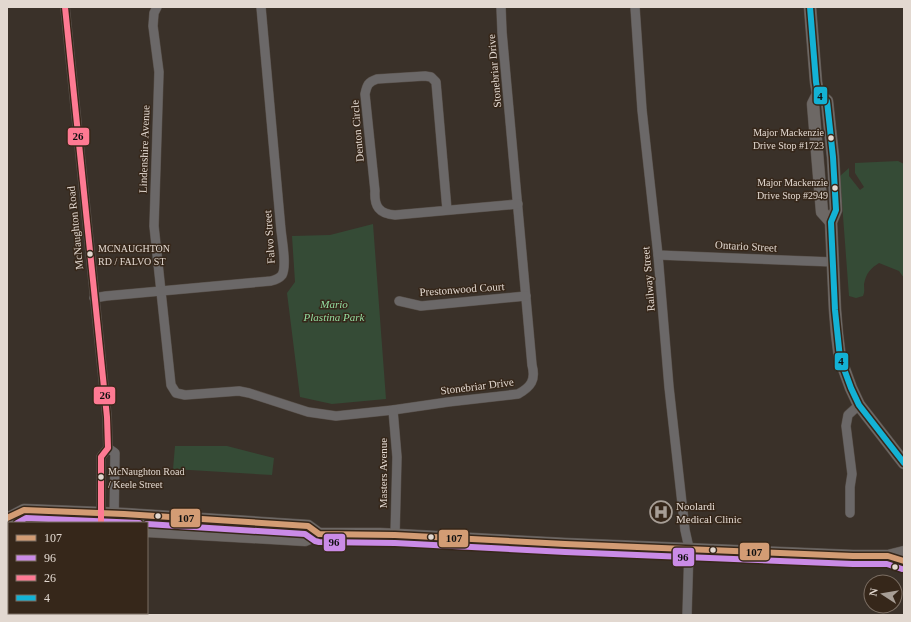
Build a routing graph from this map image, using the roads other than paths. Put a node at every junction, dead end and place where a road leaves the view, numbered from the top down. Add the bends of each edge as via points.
1 (65, 7) edge
2 (156, 7) edge
3 (261, 7) edge
4 (502, 7) edge
5 (635, 7) edge
6 (810, 7) edge
7 (518, 204) junction
8 (447, 210) junction
9 (658, 255) junction
10 (833, 262) junction
11 (161, 292) junction
12 (526, 296) junction
13 (94, 298) junction
14 (399, 301) dead end
15 (859, 405) junction
16 (393, 410) junction
17 (108, 448) junction
18 (904, 463) edge
19 (850, 513) dead end
20 (101, 518) edge
21 (114, 518) edge
22 (12, 520) edge
23 (148, 531) edge
24 (319, 534) junction
25 (395, 535) junction
26 (690, 548) junction
27 (904, 552) edge
28 (888, 556) junction
29 (904, 561) edge
30 (687, 615) edge

1 - 13 street, McNaughton Road
2 - 11 street, Lindenshire Avenue via 153,26 158,72 154,226
3 - 11 street, Falvo Street via 284,263 282,274 271,281
4 - 7 street, Stonebriar Drive via 502,32
5 - 9 street, Railway Street via 642,110
6 - 10 main road via 816,82 818,94 827,101 833,157 836,210 830,222
7 - 8 street, Denton Circle
7 - 12 street, Stonebriar Drive
8 - 8 street, Denton Circle via 436,82 425,76 377,79 370,82 365,94 374,198 377,207 388,215
9 - 10 street, Ontario Street
9 - 26 street, Railway Street via 670,395 685,530
10 - 15 main road via 836,334 840,358
11 - 13 street, Falvo Street
11 - 16 street, Stonebriar Drive via 171,385 176,393 185,395 239,391 308,412 336,416
12 - 14 street, Prestonwood Court via 421,306
12 - 16 street, Stonebriar Drive via 534,373 527,390 510,396
13 - 17 street, McNaughton Road
15 - 18 main road
15 - 19 street via 848,415 846,426 852,474
16 - 25 street, Masters Avenue via 397,457
17 - 20 street, McNaughton Road via 101,457
17 - 21 street, McNaughton Road via 115,453
20 - 21 main road
20 - 22 main road via 24,510
21 - 24 main road via 308,526
23 - 24 main road via 305,540
24 - 25 main road
25 - 26 main road
26 - 28 main road
26 - 30 street, Railway Street
27 - 28 main road
28 - 29 main road

